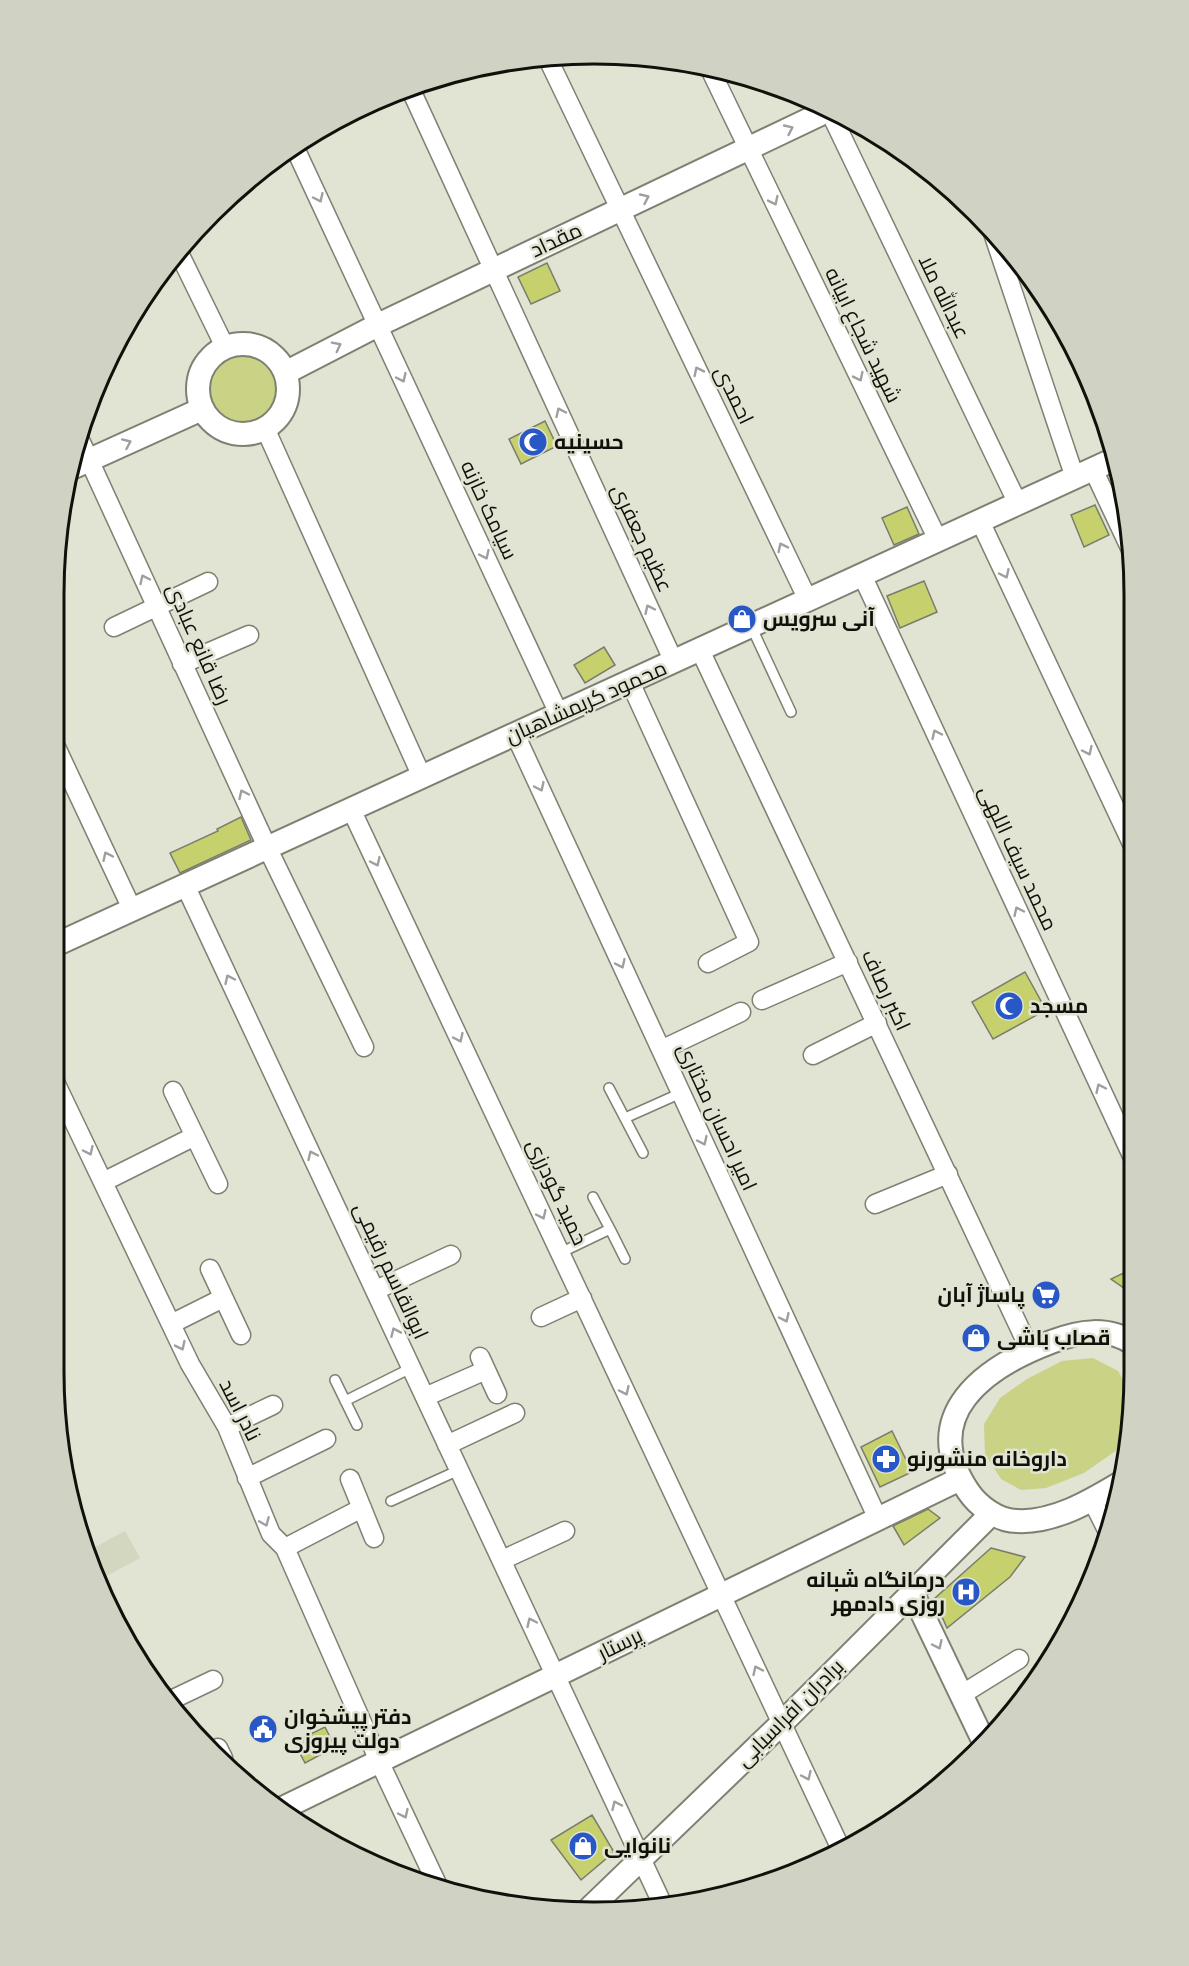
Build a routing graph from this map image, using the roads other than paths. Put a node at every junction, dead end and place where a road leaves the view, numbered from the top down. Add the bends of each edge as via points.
1 (552, 67) edge
2 (715, 79) edge
3 (414, 97) edge
4 (820, 115) edge
5 (836, 123) edge
6 (748, 149) junction
7 (298, 155) edge
8 (620, 209) junction
9 (1002, 256) edge
10 (183, 261) edge
11 (494, 270) junction
12 (378, 325) junction
13 (225, 347) junction
14 (285, 373) junction
15 (202, 409) junction
16 (265, 428) junction
17 (81, 463) edge
18 (1107, 463) edge
19 (1084, 474) junction
20 (1018, 504) junction
21 (980, 521) junction
22 (1121, 534) edge
23 (938, 540) junction
24 (862, 575) junction
25 (208, 582) dead end
26 (808, 600) junction
27 (157, 606) junction
28 (751, 626) junction
29 (114, 627) dead end
30 (249, 635) dead end
31 (700, 650) junction
32 (674, 662) junction
33 (182, 664) junction
34 (630, 682) junction
35 (791, 712) dead end
36 (559, 714) junction
37 (515, 734) junction
38 (64, 764) edge
39 (422, 777) junction
40 (351, 809) junction
41 (1124, 827) edge
42 (267, 848) junction
43 (185, 885) junction
44 (132, 909) junction
45 (64, 941) edge
46 (848, 962) junction
47 (708, 963) dead end
48 (762, 1000) dead end
49 (741, 1012) dead end
50 (877, 1023) junction
51 (364, 1047) dead end
52 (661, 1050) junction
53 (813, 1055) dead end
54 (609, 1088) dead end
55 (173, 1091) dead end
56 (681, 1093) junction
57 (64, 1101) edge
58 (625, 1118) junction
59 (195, 1136) junction
60 (1124, 1138) edge
61 (642, 1153) dead end
62 (948, 1174) junction
63 (103, 1182) junction
64 (218, 1184) dead end
65 (593, 1197) dead end
66 (875, 1204) dead end
67 (609, 1229) junction
68 (560, 1253) junction
69 (451, 1255) dead end
70 (625, 1259) dead end
71 (210, 1269) dead end
72 (375, 1290) junction
73 (223, 1298) junction
74 (582, 1298) junction
75 (542, 1317) dead end
76 (171, 1324) junction
77 (241, 1335) dead end
78 (1124, 1337) edge
79 (1030, 1350) junction
80 (411, 1368) junction
81 (335, 1380) dead end
82 (497, 1394) dead end
83 (425, 1397) junction
84 (345, 1401) junction
85 (273, 1405) dead end
86 (515, 1413) dead end
87 (357, 1425) dead end
88 (227, 1427) junction
89 (326, 1439) dead end
90 (447, 1445) junction
91 (459, 1470) junction
92 (247, 1478) junction
93 (350, 1479) dead end
94 (960, 1479) junction
95 (1111, 1489) edge
96 (1092, 1500) junction
97 (391, 1501) dead end
98 (362, 1508) junction
99 (991, 1514) junction
100 (878, 1519) junction
101 (1102, 1522) edge
102 (565, 1531) dead end
103 (374, 1538) dead end
104 (285, 1548) junction
105 (502, 1560) junction
106 (912, 1592) junction
107 (721, 1595) junction
108 (1019, 1659) dead end
109 (555, 1676) junction
110 (213, 1680) dead end
111 (961, 1695) junction
112 (177, 1697) edge
113 (782, 1723) junction
114 (980, 1734) edge
115 (379, 1761) junction
116 (290, 1805) edge
117 (838, 1842) edge
118 (641, 1858) junction
119 (433, 1876) edge
120 (659, 1897) edge
121 (596, 1902) edge

1 - 8 street, احمدی
2 - 6 street, شهید شجاع ابیانه
3 - 11 street, عظیم جعفری
6 -> 4 street, مقداد
5 - 20 street, عبدالله ملا
8 -> 6 street, مقداد
6 -> 23 street, شهید شجاع ابیانه
7 -> 12 street, سیامک خازنه
8 - 11 street, مقداد
26 -> 8 street, احمدی
9 - 19 street
10 - 13 street
11 - 12 street, مقداد
32 -> 11 street, عظیم جعفری
14 -> 12 street, مقداد
12 -> 36 street, سیامک خازنه
13 - 14 street via 254,345 277,360
13 - 15 street via 203,366 198,380
14 - 16 street via 288,385 283,410
15 - 16 street via 223,430 252,434
17 -> 15 street
16 - 39 street
27 -> 17 street, رضا قانع عبادی
18 - 19 street, محمود کریمشاهیان
19 - 20 street, محمود کریمشاهیان
19 - 22 street
20 - 21 street, محمود کریمشاهیان
21 - 23 street, محمود کریمشاهیان
21 -> 41 street
23 - 24 street, محمود کریمشاهیان
24 - 26 street, محمود کریمشاهیان
60 -> 24 street, محمد سیف اللهی
25 - 27 street
26 - 28 street, محمود کریمشاهیان
27 - 29 street
27 - 33 street, رضا قانع عبادی
28 - 31 street, محمود کریمشاهیان
28 - 35 lane
30 - 33 street
31 - 32 street, محمود کریمشاهیان
31 - 46 street, اکبر رصاف
32 - 34 street, محمود کریمشاهیان
42 -> 33 street, رضا قانع عبادی
34 - 36 street, محمود کریمشاهیان
34 - 47 street via 749,942
36 - 37 street, محمود کریمشاهیان
37 - 39 street, محمود کریمشاهیان
37 -> 52 street, امیر احسان مختاری
44 -> 38 street
39 - 40 street, محمود کریمشاهیان
40 - 42 street, محمود کریمشاهیان
40 -> 68 street, حمید گودرزی
42 - 43 street, محمود کریمشاهیان
42 - 51 street, رضا قانع عبادی
43 - 44 street, محمود کریمشاهیان
72 -> 43 street, ابوالقاسم رقیمی
44 - 45 street, محمود کریمشاهیان
46 - 48 street
46 - 50 street, اکبر رصاف
49 - 52 street
50 - 53 street
50 - 62 street, اکبر رصاف
52 - 56 street, امیر احسان مختاری
54 - 58 lane
55 - 59 street
56 - 58 lane
56 -> 100 street, امیر احسان مختاری
57 -> 63 street, نادر اسد
58 - 61 lane
59 - 63 street
59 - 64 street
62 - 66 street
62 - 79 street, اکبر رصاف
63 - 76 street, نادر اسد
65 - 67 lane
67 - 68 lane
67 - 70 lane
68 - 74 street, حمید گودرزی
69 - 72 street
71 - 73 street
80 -> 72 street, ابوالقاسم رقیمی
73 - 76 street
73 - 77 street
74 - 75 street
74 -> 107 street, حمید گودرزی
76 -> 88 street, نادر اسد
78 - 79 street via 1074,1333
79 - 94 street via 986,1376 960,1403 949,1442
80 - 83 street, ابوالقاسم رقیمی
80 - 84 lane
81 - 84 lane
82 - 83 street via 483,1364
83 - 90 street, ابوالقاسم رقیمی
84 - 87 lane
85 - 88 street
86 - 90 street
88 - 92 street, نادر اسد
89 - 92 street
90 - 91 street, ابوالقاسم رقیمی
91 - 97 lane
91 - 105 street, ابوالقاسم رقیمی
92 -> 104 street, نادر اسد via 271,1534
93 - 98 street
94 - 99 street via 972,1498
94 - 100 street, پرستار
95 - 96 street
96 - 99 street via 1038,1519 1016,1522
96 - 101 street
98 - 103 street
98 - 104 street
99 - 106 street, برادران افراسیابی
100 - 107 street, پرستار
102 - 105 street
104 - 115 street, نادر اسد
109 -> 105 street, ابوالقاسم رقیمی
106 -> 111 street
106 - 113 street, برادران افراسیابی
107 - 109 street, پرستار
113 -> 107 street, حمید گودرزی
108 - 111 street
109 - 115 street, پرستار
118 -> 109 street, ابوالقاسم رقیمی
110 - 112 street
111 - 114 street
113 -> 117 street, حمید گودرزی
113 - 118 street, برادران افراسیابی
115 - 116 street, پرستار
115 -> 119 street, نادر اسد
118 - 120 street, ابوالقاسم رقیمی
118 - 121 street, برادران افراسیابی

